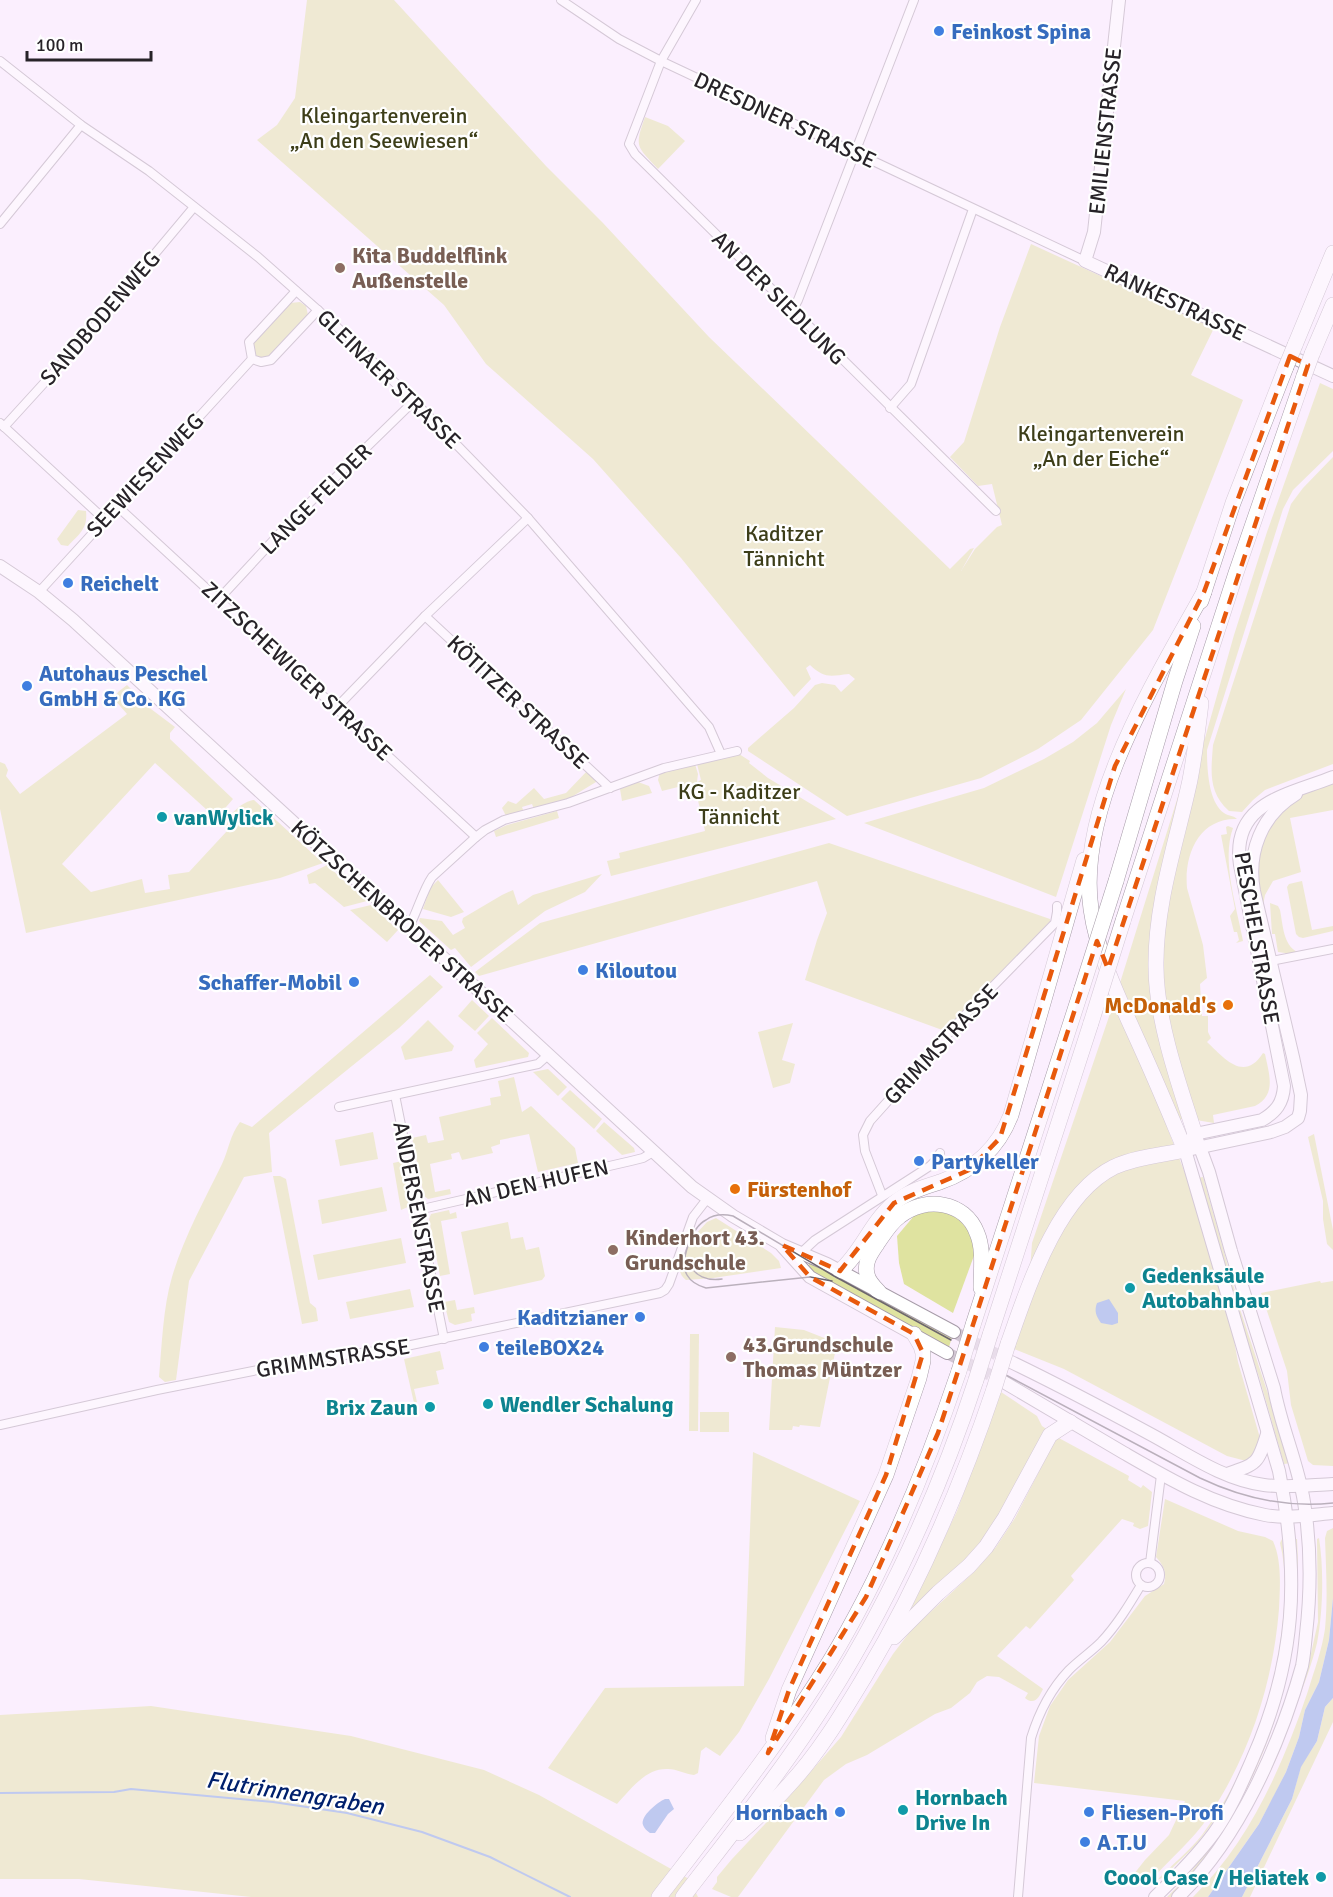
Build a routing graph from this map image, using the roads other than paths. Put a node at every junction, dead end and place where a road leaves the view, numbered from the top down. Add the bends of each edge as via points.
1 (561, 0) edge
2 (696, 0) edge
3 (914, 0) edge
4 (1119, 0) edge
5 (0, 61) edge
6 (661, 61) junction
7 (81, 125) junction
8 (854, 153) junction
9 (194, 207) junction
10 (974, 209) junction
11 (0, 224) edge
12 (1016, 229) joint
13 (1333, 253) edge
14 (1085, 261) junction
15 (296, 291) junction
16 (1333, 305) edge
17 (318, 310) junction
18 (792, 311) junction
19 (252, 359) junction
20 (1333, 376) edge
21 (414, 400) junction
22 (890, 408) junction
23 (2, 425) edge
24 (117, 506) junction
25 (996, 511) dead end
26 (528, 518) junction
27 (104, 519) junction
28 (0, 567) edge
29 (39, 592) junction
30 (1204, 592) junction
31 (219, 599) junction
32 (425, 616) junction
33 (1208, 660) junction
34 (337, 707) junction
35 (737, 751) dead end
36 (721, 754) junction
37 (1333, 777) edge
38 (610, 788) junction
39 (1095, 833) junction
40 (476, 837) junction
41 (1057, 906) dead end
42 (409, 927) junction
43 (1333, 949) edge
44 (1265, 962) junction
45 (548, 1055) junction
46 (395, 1095) junction
47 (339, 1107) dead end
48 (1193, 1144) junction
49 (653, 1152) junction
50 (940, 1153) dead end
51 (882, 1195) junction
52 (707, 1199) junction
53 (418, 1210) junction
54 (782, 1245) junction
55 (801, 1252) junction
56 (840, 1271) junction
57 (879, 1292) junction
58 (981, 1301) junction
59 (954, 1332) tunnel mouth
60 (914, 1334) junction
61 (444, 1339) junction
62 (947, 1353) tunnel mouth
63 (1009, 1360) tunnel mouth
64 (998, 1385) junction
65 (1070, 1422) junction
66 (0, 1425) edge
67 (1267, 1434) junction
68 (1227, 1474) junction
69 (1161, 1475) junction
70 (1333, 1484) edge
71 (1282, 1486) junction
72 (1301, 1486) junction
73 (1333, 1514) edge
74 (1287, 1516) junction
75 (1306, 1516) junction
76 (1150, 1563) junction
77 (1141, 1585) junction
78 (878, 1654) junction
79 (768, 1753) junction
80 (710, 1862) junction
81 (659, 1897) edge
82 (683, 1897) edge
83 (1018, 1897) edge
84 (1155, 1897) edge
85 (1178, 1897) edge

1 - 6 street, DRESDNER STRASSE via 619,39
2 - 6 street
3 - 8 street
4 - 14 main road, EMILIENSTRASSE via 1094,232
5 - 7 street, GLEINAER STRASSE
6 - 8 street, DRESDNER STRASSE
6 - 18 street, AN DER SIEDLUNG via 629,144
7 - 9 street, GLEINAER STRASSE
7 - 11 street
8 - 10 street, DRESDNER STRASSE
8 - 18 street
9 - 15 street, GLEINAER STRASSE
9 - 23 street, SANDBODENWEG via 76,348
10 - 12 street, DRESDNER STRASSE
10 - 22 street via 911,384
12 - 14 street, RANKESTRASSE
13 - 30 highway, bridge via 1264,419
14 - 20 main road, RANKESTRASSE
15 - 17 street, GLEINAER STRASSE
15 - 19 street via 249,342
16 - 33 highway, bridge via 1304,376
17 - 19 street via 271,360
17 - 21 street, GLEINAER STRASSE
18 - 22 street, AN DER SIEDLUNG
19 - 24 street, SEEWIESENWEG
21 - 26 street, GLEINAER STRASSE
21 - 31 street, LANGE FELDER via 295,517
22 - 25 street, AN DER SIEDLUNG
23 - 27 street
24 - 27 street, SEEWIESENWEG
24 - 31 street, ZITZSCHEWIGER STRASSE
26 - 32 street
26 - 36 street, GLEINAER STRASSE via 709,727
27 - 29 street, SEEWIESENWEG
28 - 29 main road, KÖTZSCHENBRODER STRASSE
29 - 42 main road, KÖTZSCHENBRODER STRASSE
30 - 39 highway via 1124,744
30 - 58 highway, bridge via 1116,882
31 - 34 street, ZITZSCHEWIGER STRASSE
32 - 34 street
32 - 38 street, KÖTITZER STRASSE
33 - 48 highway via 1191,777 1157,930 1161,1016
33 - 80 highway, bridge via 976,1380 924,1519 868,1631 804,1735
34 - 40 street, ZITZSCHEWIGER STRASSE
35 - 36 street
36 - 38 street via 664,768
37 - 44 main road, PESCHELSTRASSE via 1265,803 1249,818 1241,835 1239,866
38 - 40 street via 504,820
39 - 48 highway via 1089,894 1101,951 1118,998
39 - 56 highway via 1011,1115 1000,1138 969,1170 907,1194 894,1203
40 - 42 street via 432,877
41 - 51 street, GRIMMSTRASSE via 1054,922 870,1121 863,1135
42 - 45 main road, KÖTZSCHENBRODER STRASSE
43 - 44 street, PESCHELSTRASSE
44 - 48 main road, PESCHELSTRASSE via 1284,1086 1281,1103 1262,1120
44 - 48 main road, PESCHELSTRASSE via 1301,1095 1298,1118 1271,1132
45 - 46 street via 538,1064
45 - 49 main road, KÖTZSCHENBRODER STRASSE
46 - 47 street
46 - 53 street, ANDERSENSTRASSE
48 - 64 highway, bridge via 1112,1168 1085,1189 1064,1217 1030,1281
48 - 67 main road
48 - 72 main road via 1209,1172
49 - 52 main road, KÖTZSCHENBRODER STRASSE
49 - 53 street, AN DEN HUFEN via 627,1162
50 - 51 street via 930,1166
51 - 55 street
52 - 54 main road, KÖTZSCHENBRODER STRASSE
52 - 61 street, GRIMMSTRASSE via 693,1217 665,1290
53 - 61 street, ANDERSENSTRASSE
54 - 55 main road, KÖTZSCHENBRODER STRASSE
54 - 60 main road, KÖTZSCHENBRODER STRASSE via 802,1270 821,1284
55 - 56 main road, KÖTZSCHENBRODER STRASSE
56 - 57 main road, KÖTZSCHENBRODER STRASSE
57 - 58 highway via 866,1271 875,1247 901,1215 914,1207 936,1203 962,1212 977,1232
57 - 59 main road, KÖTZSCHENBRODER STRASSE
58 - 79 highway, bridge via 938,1434 883,1564 830,1661
60 - 62 main road, KÖTZSCHENBRODER STRASSE
60 - 79 highway via 923,1353 919,1378 886,1475 789,1690
61 - 66 street, GRIMMSTRASSE via 313,1359
63 - 68 main road
64 - 65 main road
64 - 78 highway via 943,1526
65 - 69 main road
65 - 78 highway via 1050,1435 986,1547
67 - 68 main road via 1255,1463
67 - 71 main road
68 - 71 main road via 1244,1481
69 - 74 main road via 1228,1505 1267,1516
69 - 76 street
70 - 72 main road
71 - 72 main road
71 - 74 main road
72 - 75 main road
73 - 75 main road
74 - 75 main road
74 - 84 main road via 1292,1573 1288,1640 1269,1719 1222,1820 1207,1842
75 - 85 main road via 1308,1610 1302,1665 1255,1788 1225,1841
76 - 77 street via 1137,1569
76 - 77 street via 1159,1569 1160,1579 1152,1587
77 - 83 street via 1101,1642 1052,1690 1036,1721 1031,1738
78 - 80 highway via 843,1712 790,1785
79 - 81 highway
80 - 82 highway

